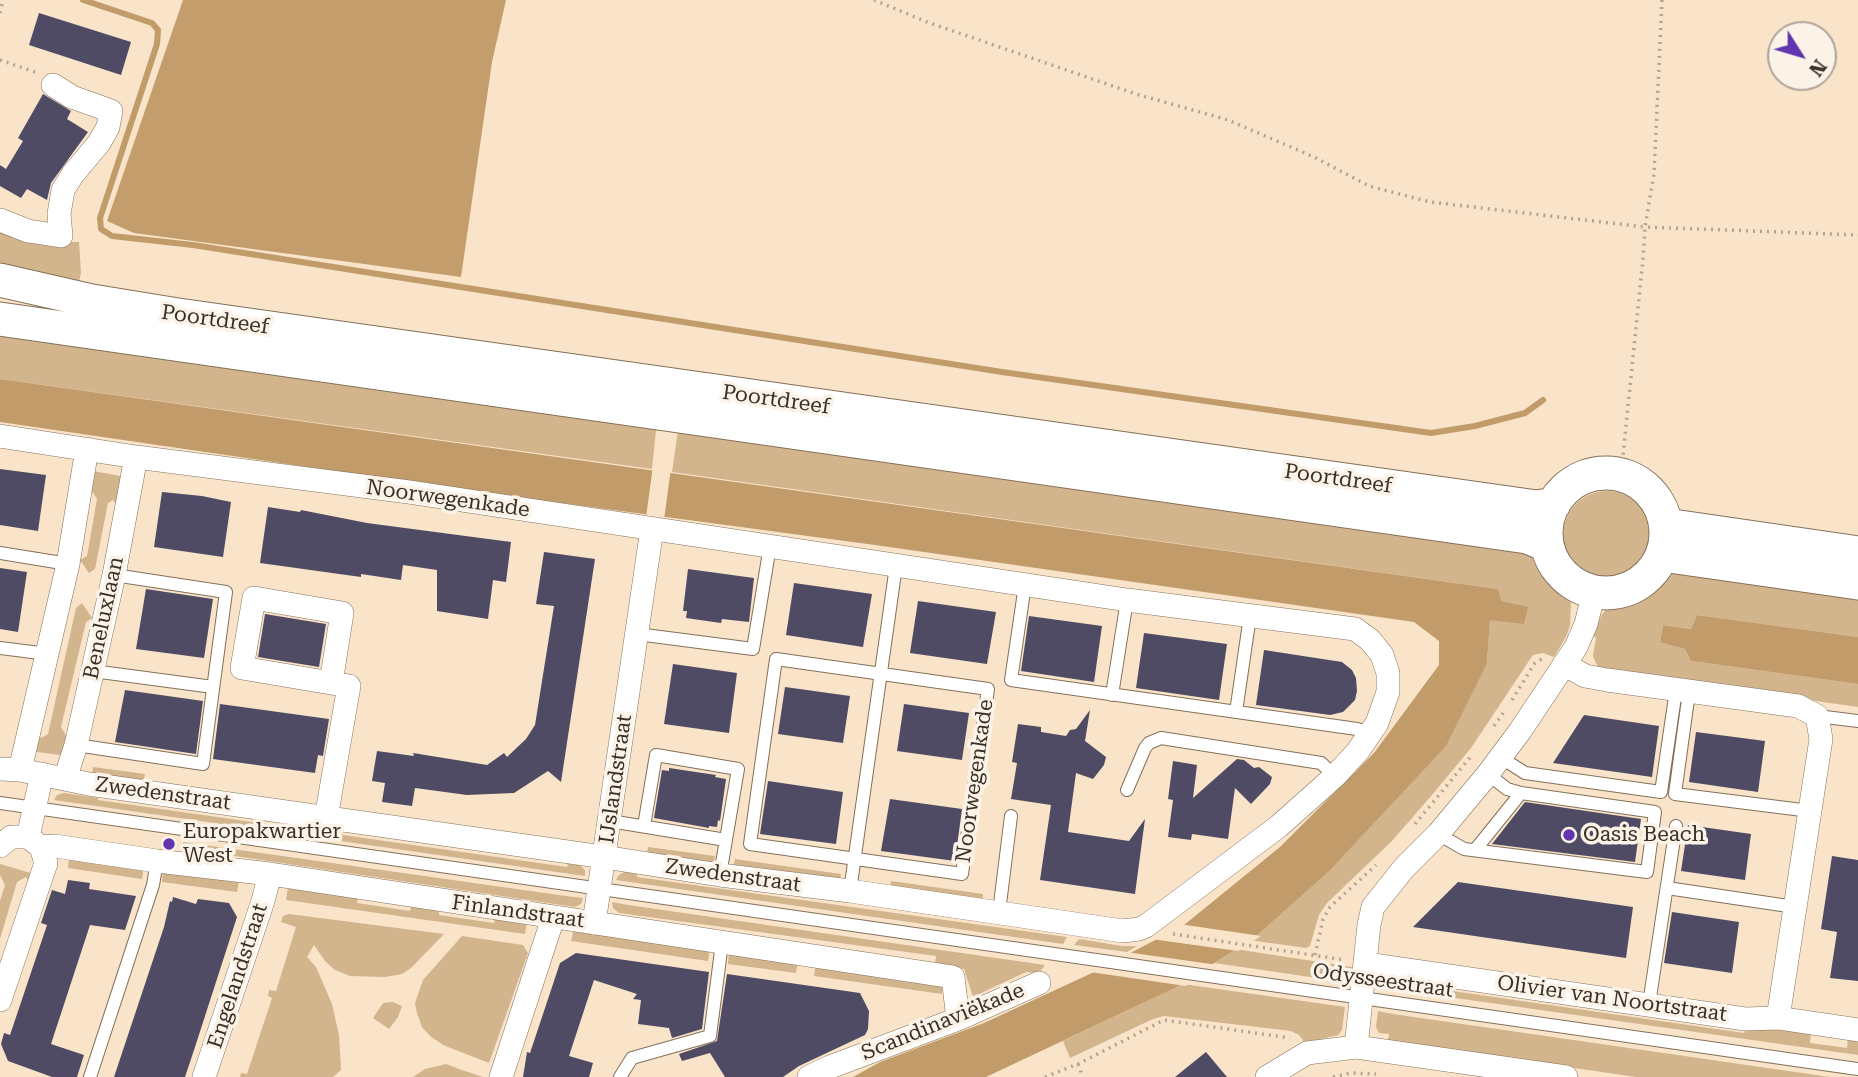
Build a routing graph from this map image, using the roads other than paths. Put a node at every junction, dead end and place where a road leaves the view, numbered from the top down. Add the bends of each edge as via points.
1 (53, 85) road end
2 (0, 220) edge
3 (0, 280) edge
4 (0, 319) edge
5 (660, 398) junction
6 (699, 404) junction
7 (0, 436) edge
8 (87, 449) junction
9 (136, 457) junction
10 (1554, 504) junction
11 (652, 529) junction
12 (1664, 540) junction
13 (1548, 545) junction
14 (769, 546) junction
15 (0, 553) edge
16 (1858, 553) edge
17 (68, 564) junction
18 (896, 566) junction
19 (114, 575) junction
20 (1858, 583) edge
21 (1025, 585) junction
22 (1594, 592) junction
23 (1127, 600) junction
24 (1250, 616) junction
25 (637, 634) junction
26 (0, 648) edge
27 (48, 654) junction
28 (1564, 664) junction
29 (93, 671) junction
30 (881, 674) junction
31 (331, 683) junction
32 (213, 687) junction
33 (1682, 691) junction
34 (1112, 695) junction
35 (1236, 712) junction
36 (1817, 716) junction
37 (1858, 722) edge
38 (1370, 733) junction
39 (76, 745) junction
40 (1494, 765) junction
41 (20, 771) edge
42 (1335, 776) junction
43 (65, 779) junction
44 (1127, 790) dead end
45 (1521, 793) junction
46 (0, 803) edge
47 (35, 808) junction
48 (1810, 811) junction
49 (1011, 816) dead end
50 (326, 818) junction
51 (610, 821) junction
52 (644, 826) junction
53 (1676, 826) dead end
54 (1438, 834) junction
55 (726, 840) junction
56 (34, 842) junction
57 (0, 846) edge
58 (1475, 850) junction
59 (604, 857) junction
60 (854, 859) junction
61 (157, 861) junction
62 (270, 874) junction
63 (720, 875) junction
64 (1667, 888) junction
65 (599, 889) junction
66 (850, 891) junction
67 (1795, 907) junction
68 (999, 912) junction
69 (553, 918) junction
70 (594, 923) junction
71 (1150, 931) joint
72 (722, 943) junction
73 (1366, 964) junction
74 (1039, 983) dead end
75 (1362, 997) junction
76 (0, 1000) edge
77 (1649, 1004) junction
78 (1779, 1017) junction
79 (958, 1019) junction
80 (1858, 1030) edge
81 (1356, 1047) junction
82 (1858, 1069) edge
83 (90, 1077) edge
84 (204, 1077) edge
85 (501, 1077) edge
86 (620, 1077) edge
87 (809, 1077) edge
88 (1267, 1077) edge
89 (1566, 1077) edge

1 - 2 street via 111,111 108,127 63,190 61,236 28,232
3 - 5 main road, Poortdreef via 92,301
4 - 5 main road, Poortdreef
5 - 6 main road, Poortdreef
6 - 10 main road, Poortdreef via 1537,507
6 - 13 main road, Poortdreef via 1527,537
7 - 8 street, Noorwegenkade
8 - 9 street, Noorwegenkade
8 - 17 street
9 - 11 street, Noorwegenkade
9 - 19 street, Beneluxlaan
10 - 12 main road via 1582,479 1620,475 1651,493 1662,511
10 - 13 main road
11 - 14 street, Noorwegenkade
11 - 25 street, IJslandstraat
12 - 16 main road
12 - 20 main road
12 - 22 main road via 1654,570 1642,582 1627,590
13 - 22 main road via 1563,575
14 - 18 street, Noorwegenkade
14 - 25 lane via 753,649
15 - 17 lane
17 - 27 street
18 - 21 street, Noorwegenkade
18 - 30 lane
19 - 29 street, Beneluxlaan
19 - 32 lane via 226,592
21 - 23 street, Noorwegenkade
21 - 34 lane, Noorwegenkade via 1011,680
22 - 28 street via 1586,624
23 - 24 street, Noorwegenkade
23 - 34 lane
24 - 35 lane
24 - 38 street, Noorwegenkade via 1355,629 1370,640 1388,673 1388,692
25 - 51 street, IJslandstraat
26 - 27 lane
27 - 41 street
28 - 33 street via 1585,676
28 - 40 street
29 - 32 lane
29 - 39 street, Beneluxlaan
30 - 60 lane
30 - 60 lane, Noorwegenkade via 776,659 750,844
30 - 60 lane, Noorwegenkade via 988,689 962,874
31 - 31 street via 342,613 254,598 242,668
31 - 50 street via 349,686
32 - 39 lane via 203,764
33 - 36 street via 1798,706
33 - 40 lane via 1661,792
33 - 48 lane via 1675,794
34 - 35 lane, Noorwegenkade
35 - 38 lane, Noorwegenkade
36 - 37 lane
36 - 48 street via 1821,739
38 - 42 street, Noorwegenkade
39 - 43 street, Beneluxlaan
40 - 45 lane via 1507,789
40 - 54 street
41 - 43 street, Zwedenstraat
41 - 47 street
42 - 44 lane via 1321,763 1161,737 1145,748
42 - 71 street, Noorwegenkade
43 - 50 street, Zwedenstraat
45 - 58 lane
45 - 58 lane via 1655,812 1647,872
46 - 47 lane, Odysseestraat
47 - 56 street
47 - 65 lane, Odysseestraat
48 - 67 street
49 - 68 lane
50 - 59 street, Zwedenstraat
51 - 52 lane
51 - 59 street, IJslandstraat
52 - 55 lane
52 - 55 lane, IJslandstraat via 656,755 738,769
53 - 64 lane
54 - 58 lane
54 - 73 street via 1373,907
55 - 63 lane, IJslandstraat
56 - 57 street via 11,837
56 - 61 street, Finlandstraat
56 - 76 street via 46,863
59 - 63 street, Zwedenstraat
59 - 65 street, IJslandstraat
60 - 66 lane
61 - 62 street, Finlandstraat
61 - 83 lane
62 - 69 street, Finlandstraat
62 - 84 street, Engelandstraat
63 - 66 street, Zwedenstraat
64 - 67 lane
64 - 77 lane
65 - 70 street, IJslandstraat
65 - 75 lane, Odysseestraat
66 - 68 street, Zwedenstraat
67 - 78 street
68 - 71 street, Zwedenstraat
69 - 70 street, Finlandstraat
69 - 85 street
70 - 72 street, Finlandstraat
72 - 79 street, Finlandstraat via 953,977
72 - 86 lane via 710,1036 632,1058
73 - 75 street
73 - 77 street, Olivier van Noortstraat
74 - 79 street, Scandinaviëkade
75 - 81 street
75 - 82 lane, Odysseestraat
77 - 78 street, Olivier van Noortstraat via 1745,1019
78 - 80 street, Olivier van Noortstraat
79 - 87 street, Scandinaviëkade
81 - 88 street via 1307,1053
81 - 89 street

